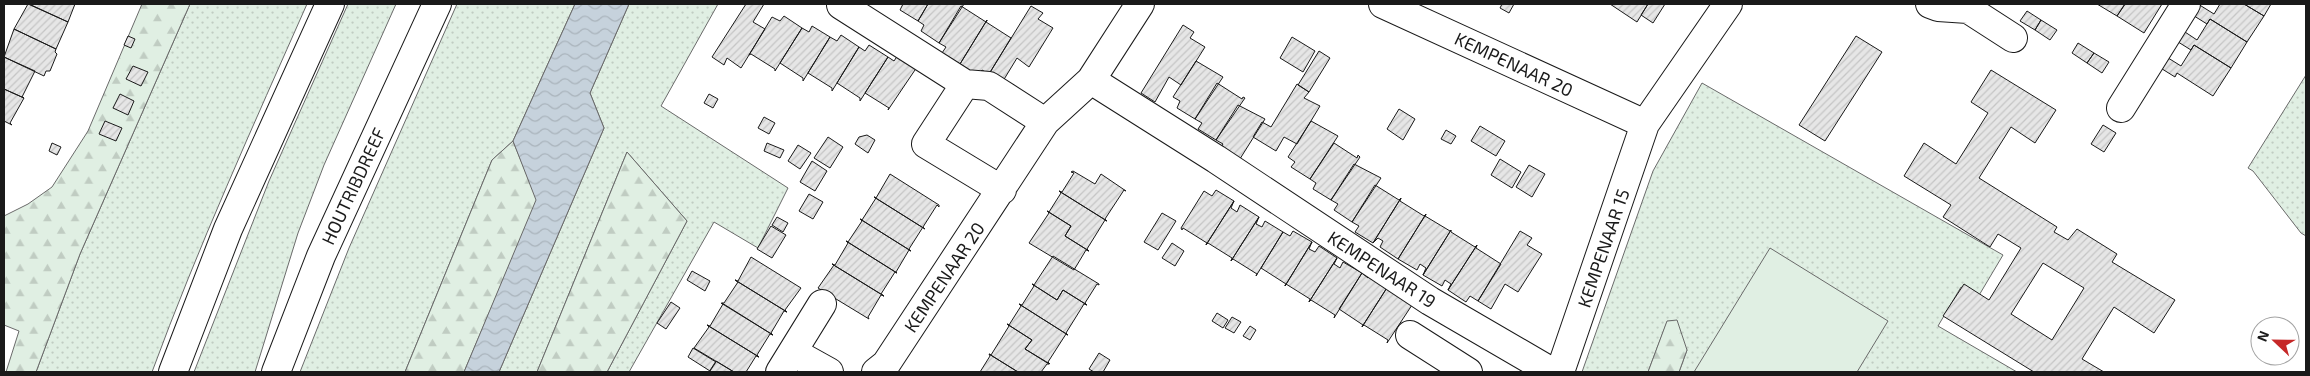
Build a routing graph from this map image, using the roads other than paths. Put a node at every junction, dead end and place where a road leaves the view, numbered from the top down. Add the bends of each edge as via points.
1 (330, 4) edge
2 (437, 4) edge
3 (1140, 4) edge
4 (1383, 4) edge
5 (1728, 4) edge
6 (2186, 4) edge
7 (841, 5) edge
8 (1936, 5) edge
9 (2013, 38) dead end
10 (1091, 80) junction
11 (965, 84) junction
12 (2121, 108) dead end
13 (1045, 122) junction
14 (1645, 124) junction
15 (1002, 190) junction
16 (822, 304) dead end
17 (1410, 335) dead end
18 (787, 362) edge
19 (887, 370) edge
20 (173, 372) edge
21 (276, 372) edge
22 (829, 372) edge
23 (1468, 372) edge
24 (1552, 372) edge
25 (1560, 372) edge

1 - 20 street via 228,229
2 - 21 street, HOUTRIBDREEF via 321,256
3 - 10 street, KEMPENAAR 20
4 - 14 street, KEMPENAAR 20
5 - 14 street, KEMPENAAR 15
6 - 12 street
7 - 11 street
8 - 9 street via 1968,9
10 - 13 street, KEMPENAAR 20
10 - 24 street, KEMPENAAR 19 via 1430,301
11 - 13 street via 989,86
11 - 15 street via 926,144
13 - 15 street, KEMPENAAR 20
14 - 25 street, KEMPENAAR 15
15 - 19 street, KEMPENAAR 20
16 - 18 street
17 - 23 street
18 - 22 street

